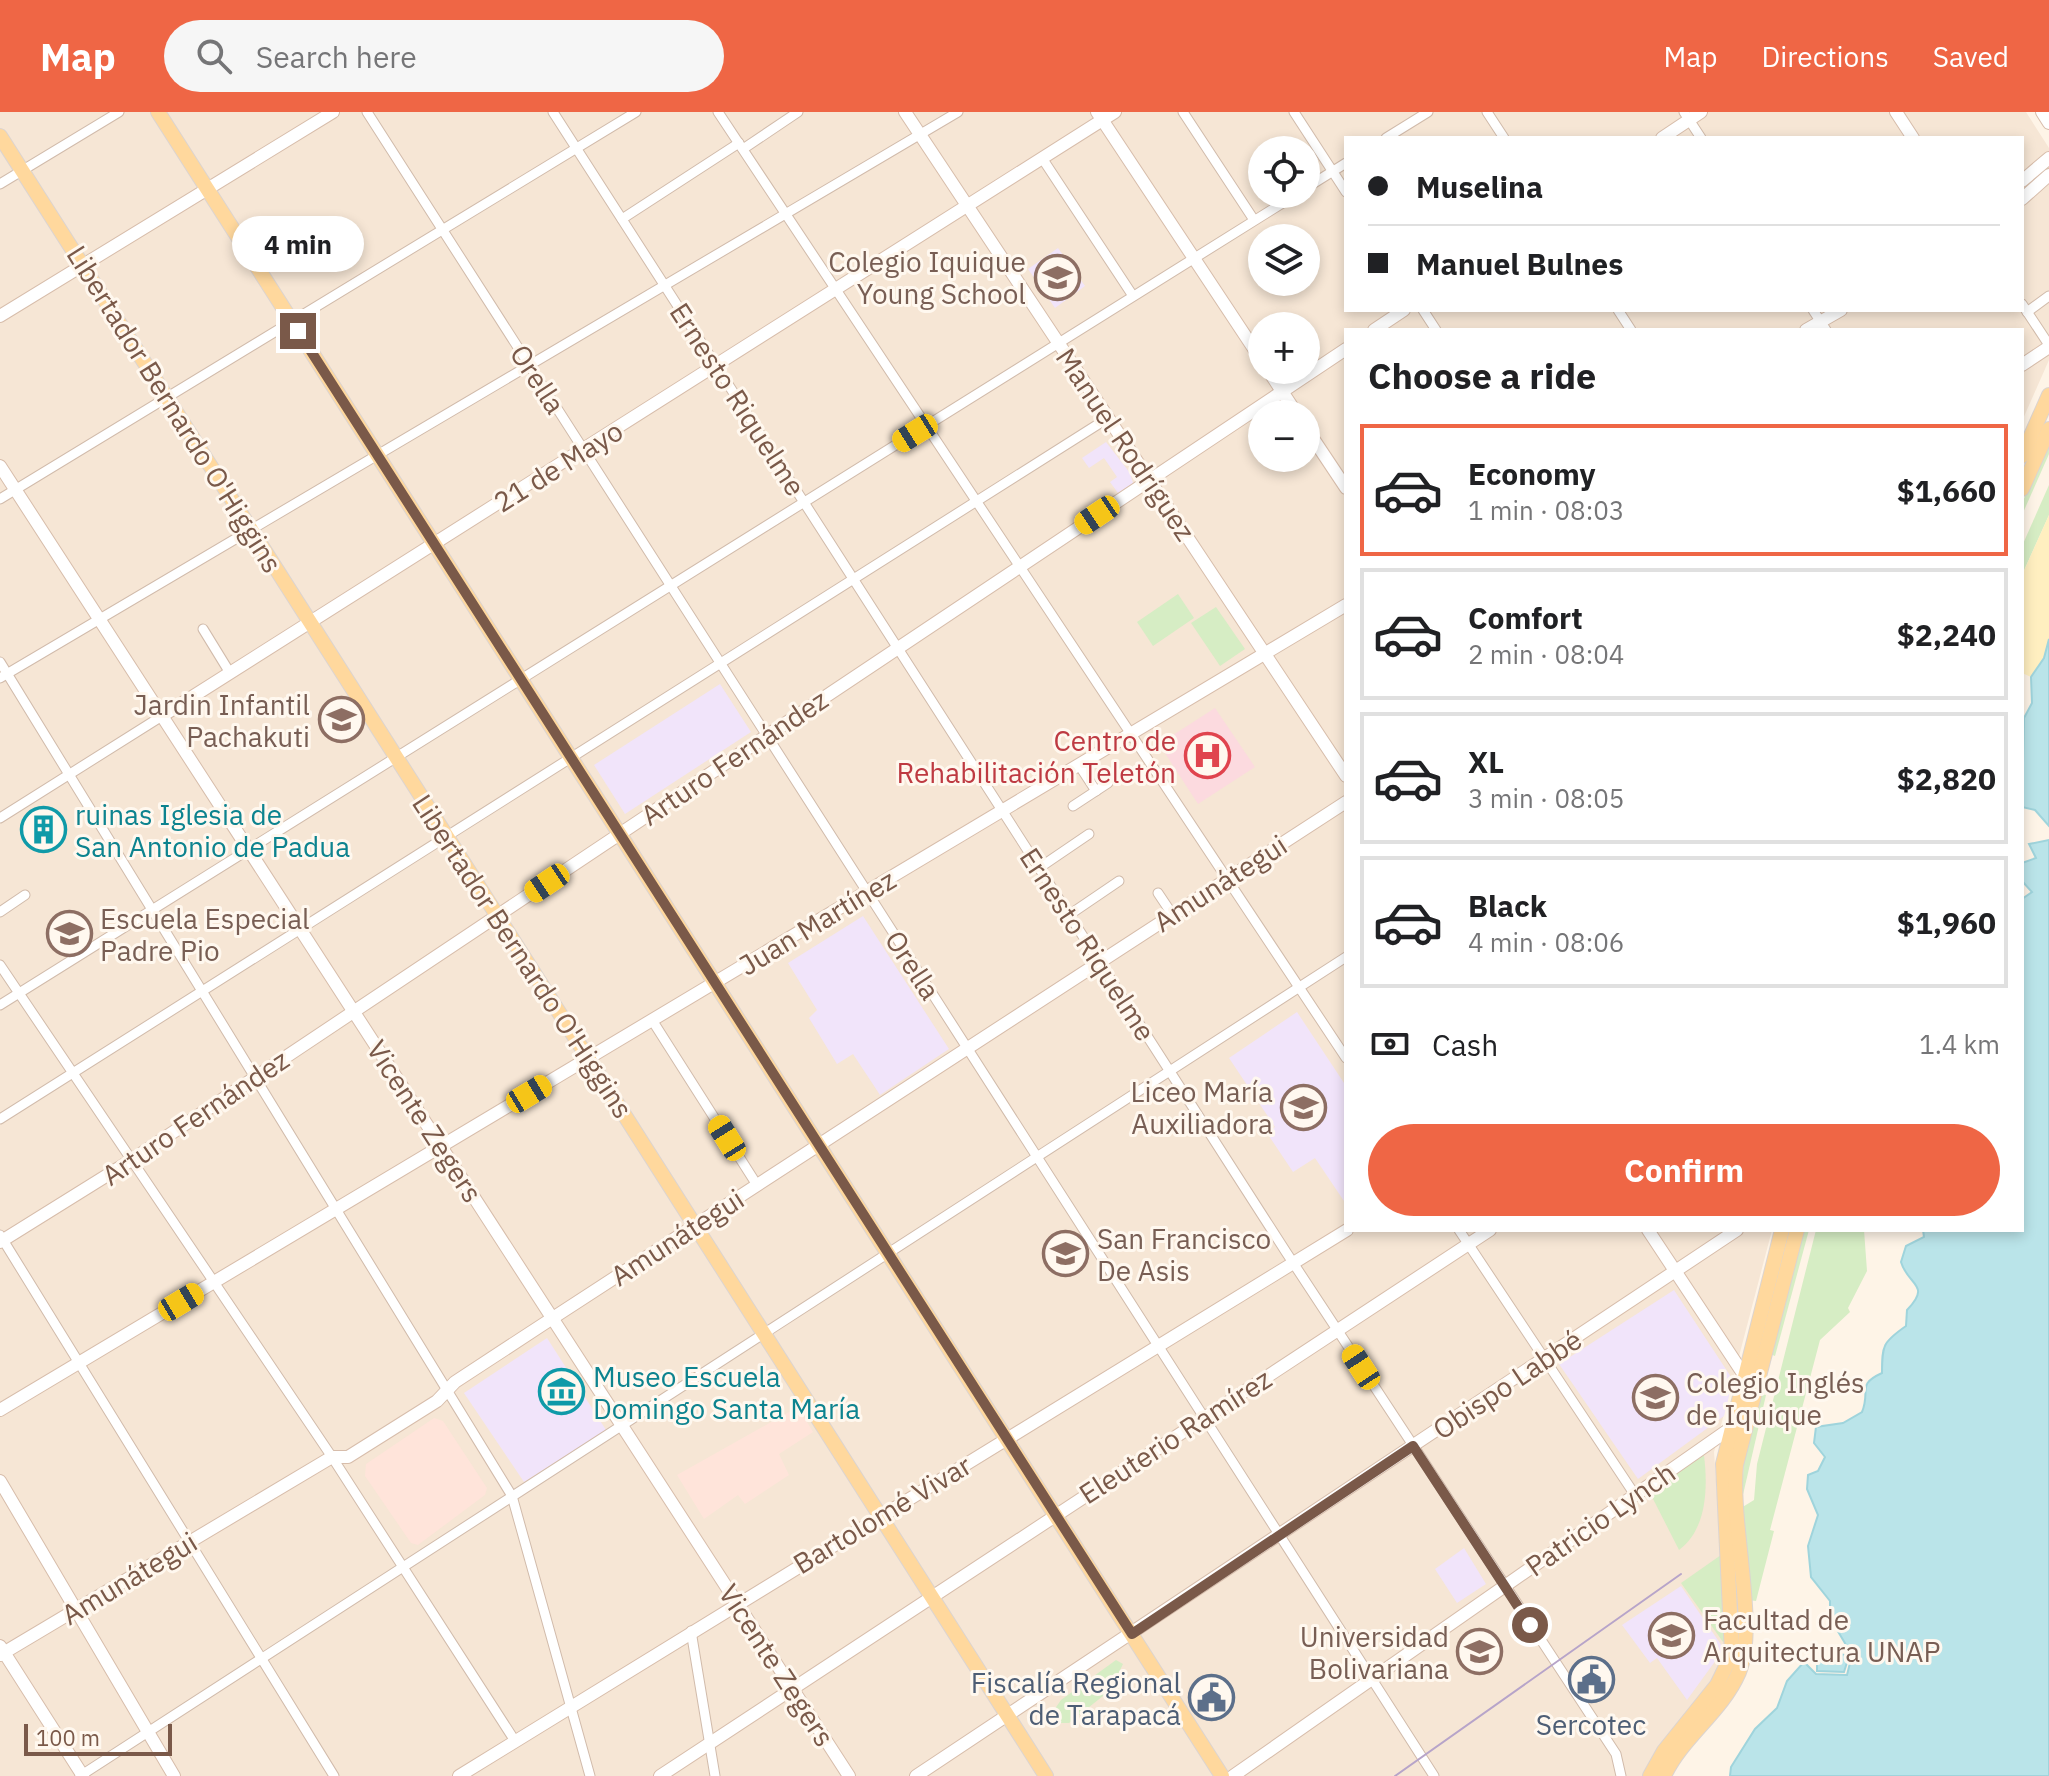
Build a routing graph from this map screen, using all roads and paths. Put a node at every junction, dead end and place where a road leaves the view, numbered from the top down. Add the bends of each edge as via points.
1 (119, 112) edge
2 (158, 112) edge
3 (333, 112) edge
4 (367, 112) edge
5 (553, 112) edge
6 (636, 112) edge
7 (718, 112) edge
8 (798, 112) edge
9 (905, 112) edge
10 (958, 112) edge
11 (1115, 112) edge
12 (1183, 112) edge
13 (1294, 112) edge
14 (1428, 112) edge
15 (1487, 112) edge
16 (1701, 112) edge
17 (1896, 112) edge
18 (2042, 112) edge
19 (1100, 116) edge
20 (1686, 116) edge
21 (2049, 123) edge
22 (920, 134) junction
23 (0, 136) edge
24 (1389, 136) edge
25 (1503, 136) edge
26 (1664, 136) edge
27 (1700, 136) edge
28 (1912, 136) edge
29 (741, 146) junction
30 (576, 148) junction
31 (1042, 158) junction
32 (2049, 158) edge
33 (1344, 164) edge
34 (23, 170) junction
35 (1332, 172) junction
36 (2049, 175) edge
37 (1320, 179) edge
38 (2024, 179) edge
39 (0, 184) edge
40 (1344, 189) edge
41 (208, 190) junction
42 (2024, 197) edge
43 (967, 205) junction
44 (1274, 208) edge
45 (786, 214) junction
46 (622, 219) junction
47 (1254, 220) junction
48 (443, 230) junction
49 (1194, 258) junction
50 (84, 265) junction
51 (665, 287) junction
52 (836, 289) junction
53 (1133, 296) junction
54 (2049, 296) edge
55 (2024, 308) edge
56 (1401, 312) edge
57 (0, 316) edge
58 (292, 322) junction
59 (1377, 328) edge
60 (1248, 340) edge
61 (1059, 343) junction
62 (2049, 346) edge
63 (1344, 350) edge
64 (2024, 364) edge
65 (716, 365) junction
66 (530, 366) junction
67 (1277, 384) edge
68 (1282, 392) junction
69 (2049, 395) edge
70 (168, 397) junction
71 (1287, 400) edge
72 (1108, 418) junction
73 (927, 425) junction
74 (2049, 429) edge
75 (1320, 449) edge
76 (584, 450) junction
77 (2024, 451) edge
78 (378, 456) junction
79 (0, 466) edge
80 (1150, 480) junction
81 (1344, 485) edge
82 (2024, 485) edge
83 (15, 490) junction
84 (0, 499) edge
85 (977, 501) junction
86 (804, 502) junction
87 (252, 530) junction
88 (434, 544) junction
89 (1021, 566) junction
90 (853, 579) junction
91 (670, 586) junction
92 (1344, 606) edge
93 (100, 619) junction
94 (311, 622) junction
95 (203, 629) dead end
96 (898, 648) junction
97 (1265, 654) junction
98 (0, 662) edge
99 (720, 663) junction
100 (230, 673) junction
101 (4, 676) edge
102 (521, 679) junction
103 (162, 716) junction
104 (1132, 733) junction
105 (766, 736) junction
106 (397, 757) junction
107 (571, 758) junction
108 (1079, 765) junction
109 (1344, 773) edge
110 (70, 774) junction
111 (1108, 783) dead end
112 (1096, 791) junction
113 (1344, 803) edge
114 (1073, 806) dead end
115 (1003, 811) junction
116 (0, 818) edge
117 (620, 834) junction
118 (1089, 834) dead end
119 (447, 836) junction
120 (249, 849) junction
121 (1039, 868) junction
122 (1228, 878) junction
123 (1119, 881) dead end
124 (866, 892) junction
125 (1158, 893) dead end
126 (25, 895) dead end
127 (153, 910) junction
128 (0, 912) edge
129 (1172, 914) junction
130 (498, 915) junction
131 (1069, 915) junction
132 (300, 929) junction
133 (1344, 958) edge
134 (1099, 961) junction
135 (0, 965) edge
136 (715, 983) junction
137 (1299, 987) junction
138 (203, 991) junction
139 (19, 993) junction
140 (0, 1005) edge
141 (354, 1012) junction
142 (652, 1020) junction
143 (965, 1048) junction
144 (1344, 1055) edge
145 (589, 1058) junction
146 (1170, 1071) junction
147 (73, 1073) junction
148 (255, 1078) junction
149 (0, 1119) edge
150 (818, 1145) junction
151 (441, 1146) junction
152 (1036, 1157) junction
153 (130, 1161) junction
154 (757, 1185) junction
155 (335, 1210) junction
156 (695, 1226) junction
157 (1344, 1232) edge
158 (1460, 1232) edge
159 (1487, 1232) edge
160 (1649, 1232) edge
161 (1734, 1232) edge
162 (1781, 1232) edge
163 (1796, 1232) edge
164 (1, 1239) edge
165 (1469, 1244) junction
166 (888, 1253) junction
167 (1293, 1263) junction
168 (1675, 1271) junction
169 (212, 1284) junction
170 (552, 1318) junction
171 (1337, 1330) junction
172 (764, 1333) junction
173 (1157, 1346) junction
174 (1544, 1359) junction
175 (80, 1362) junction
176 (1744, 1375) junction
177 (446, 1390) junction
178 (0, 1410) edge
179 (1204, 1417) junction
180 (622, 1425) junction
181 (1731, 1428) junction
182 (1006, 1438) junction
183 (1413, 1446) junction
184 (332, 1457) junction
185 (0, 1481) edge
186 (1635, 1495) junction
187 (512, 1496) junction
188 (880, 1515) junction
189 (1055, 1515) junction
190 (1279, 1535) junction
191 (189, 1542) junction
192 (403, 1567) junction
193 (1504, 1586) junction
194 (931, 1596) junction
195 (737, 1603) junction
196 (75, 1610) junction
197 (691, 1631) junction
198 (1132, 1634) junction
199 (1, 1651) edge
200 (261, 1659) junction
201 (1372, 1679) junction
202 (792, 1688) junction
203 (572, 1705) junction
204 (1008, 1716) junction
205 (147, 1733) junction
206 (515, 1741) junction
207 (710, 1742) junction
208 (82, 1775) edge
209 (174, 1776) edge
210 (334, 1776) edge
211 (459, 1776) edge
212 (590, 1776) edge
213 (660, 1776) edge
214 (715, 1776) edge
215 (849, 1776) edge
216 (916, 1776) edge
217 (1046, 1776) edge
218 (1222, 1776) edge
219 (1233, 1776) edge
220 (1434, 1776) edge
221 (1621, 1776) edge
222 (1650, 1776) edge
223 (1664, 1776) edge

1 - 34 street
2 - 41 main road
3 - 41 street
4 - 48 street, Orella
5 - 30 street, Ernesto Riquelme
6 - 30 street
7 - 29 street
8 - 29 street
9 - 22 street, Manuel Rodríguez
10 - 22 street
11 - 19 street, 21 de Mayo
12 - 47 street
13 - 35 street
14 - 24 street
15 - 25 street
16 - 20 street
17 - 28 street
18 - 21 street
19 - 31 street, 21 de Mayo
19 - 49 street
20 - 26 street
20 - 27 street
22 - 43 street, Manuel Rodríguez
22 - 45 street
23 - 34 main road, Libertador Bernardo O'Higgins
29 - 45 street
29 - 46 street
30 - 46 street, Ernesto Riquelme
30 - 48 street
31 - 43 street, 21 de Mayo
31 - 53 street
32 - 38 street
33 - 35 street
34 - 39 street
34 - 50 main road, Libertador Bernardo O'Higgins
35 - 37 street
35 - 40 street
36 - 42 street
41 - 50 street
41 - 58 main road
43 - 52 street, 21 de Mayo
43 - 61 street, Manuel Rodríguez
44 - 47 street
45 - 51 street
45 - 52 street
46 - 51 street, Ernesto Riquelme
47 - 49 street
48 - 58 street
48 - 66 street, Orella
49 - 53 street
49 - 60 street
50 - 57 street
50 - 70 main road, Libertador Bernardo O'Higgins
51 - 65 street, Ernesto Riquelme
51 - 66 street
52 - 65 street, 21 de Mayo
52 - 73 street
53 - 61 street
54 - 55 street
55 - 62 street
56 - 59 street
58 - 70 street
58 - 78 main road
61 - 72 street, Manuel Rodríguez
61 - 73 street
62 - 64 street
63 - 68 street, Arturo Fernández
65 - 76 street, 21 de Mayo
65 - 86 street, Ernesto Riquelme
66 - 76 street, Orella
66 - 78 street
67 - 68 street
68 - 71 street
68 - 80 street, Arturo Fernández
69 - 77 main road
70 - 83 street
70 - 87 main road, Libertador Bernardo O'Higgins
72 - 80 street, Manuel Rodríguez
72 - 85 street
73 - 85 street
73 - 86 street
74 - 82 main road
75 - 81 street
76 - 88 street, 21 de Mayo
76 - 91 street, Orella
78 - 87 street
78 - 88 main road
79 - 83 street, Vicente Zegers
80 - 89 street, Arturo Fernández
80 - 97 street, Manuel Rodríguez
83 - 84 street
83 - 93 street, Vicente Zegers
85 - 89 street
85 - 90 street
86 - 90 street, Ernesto Riquelme
86 - 91 street
87 - 93 street
87 - 94 main road, Libertador Bernardo O'Higgins
88 - 94 street, 21 de Mayo
88 - 102 main road
89 - 96 street, Arturo Fernández
89 - 104 street
90 - 96 street, Ernesto Riquelme
90 - 99 street
91 - 99 street, Orella
91 - 102 street
92 - 97 street, Juan Martínez
93 - 101 street
93 - 103 street, Vicente Zegers
94 - 100 street, 21 de Mayo
94 - 106 main road, Libertador Bernardo O'Higgins
95 - 100 street
96 - 105 street, Arturo Fernández
96 - 115 street, Ernesto Riquelme
97 - 104 street, Juan Martínez
97 - 109 street, Manuel Rodríguez
98 - 101 street
99 - 105 street, Orella
99 - 107 street
100 - 103 street, 21 de Mayo
101 - 110 street
102 - 106 street
102 - 107 main road
103 - 110 street, 21 de Mayo
103 - 120 street, Vicente Zegers
104 - 108 street, Juan Martínez
104 - 122 street
105 - 117 street, Arturo Fernández
105 - 124 street, Orella
106 - 119 main road, Libertador Bernardo O'Higgins
106 - 120 street
107 - 117 main road
107 - 119 street
108 - 112 street
108 - 115 street, Juan Martínez
110 - 116 street, 21 de Mayo
110 - 127 street
111 - 112 street
112 - 114 street
113 - 122 street, Amunátegui
115 - 121 street, Ernesto Riquelme
115 - 124 street, Juan Martínez
117 - 130 street, Arturo Fernández
117 - 136 main road
118 - 121 street
119 - 130 main road, Libertador Bernardo O'Higgins
119 - 132 street
120 - 127 street
120 - 132 street, Vicente Zegers
121 - 131 street, Ernesto Riquelme
122 - 129 street, Amunátegui
122 - 137 street
123 - 131 street
124 - 136 street, Juan Martínez
124 - 143 street, Orella
125 - 129 street
126 - 128 street
127 - 138 street
127 - 139 street
129 - 134 street, Amunátegui
130 - 141 street, Arturo Fernández
130 - 145 main road, Libertador Bernardo O'Higgins
131 - 134 street, Ernesto Riquelme
132 - 138 street
132 - 141 street, Vicente Zegers
133 - 137 street
134 - 143 street, Amunátegui
134 - 146 street, Ernesto Riquelme
135 - 139 street
136 - 142 street, Juan Martínez
136 - 150 main road
137 - 144 street
137 - 146 street
138 - 147 street
138 - 148 street
139 - 140 street
139 - 147 street
141 - 148 street, Arturo Fernández
141 - 151 street, Vicente Zegers
142 - 145 street, Juan Martínez
142 - 154 street
143 - 150 street, Amunátegui
143 - 152 street, Orella
145 - 151 street, Juan Martínez
145 - 156 main road, Libertador Bernardo O'Higgins
146 - 152 street
146 - 167 street, Ernesto Riquelme
147 - 149 street
147 - 153 street
148 - 153 street, Arturo Fernández
148 - 155 street
150 - 154 street, Amunátegui
150 - 166 main road
151 - 155 street, Juan Martínez
151 - 170 street, Vicente Zegers
152 - 166 street
152 - 173 street, Orella
153 - 164 street, Arturo Fernández
153 - 169 street
154 - 156 street, Amunátegui
155 - 169 street, Juan Martínez
155 - 177 street
156 - 170 street, Amunátegui
156 - 172 main road, Libertador Bernardo O'Higgins
157 - 167 street, Bartolomé Vivar
158 - 165 street
159 - 165 street, Eleuterio Ramírez
160 - 168 street
161 - 168 street, Obispo Labbé
162 - 176 main road
163 - 223 main road via 1736,1465 1744,1655 1730,1688
164 - 175 street
165 - 171 street, Eleuterio Ramírez
165 - 174 street
166 - 172 street
166 - 182 main road
167 - 171 street, Ernesto Riquelme
167 - 173 street, Bartolomé Vivar
168 - 174 street, Obispo Labbé
168 - 176 street
169 - 175 street, Juan Martínez
169 - 184 street
170 - 177 street, Amunátegui
170 - 180 street, Vicente Zegers
171 - 179 street, Eleuterio Ramírez
171 - 183 street, Ernesto Riquelme
172 - 180 street
172 - 188 main road, Libertador Bernardo O'Higgins
173 - 179 street, Orella
173 - 182 street, Bartolomé Vivar
174 - 183 street, Obispo Labbé
174 - 186 street
175 - 178 street, Juan Martínez
175 - 191 street
176 - 181 main road
177 - 184 street, Amunátegui via 437,1401 348,1457
177 - 187 street
179 - 189 street, Eleuterio Ramírez
179 - 190 street, Orella
180 - 187 street
180 - 195 street, Vicente Zegers
181 - 186 street, Patricio Lynch
181 - 222 main road via 1721,1488 1732,1654 1717,1685
182 - 188 street, Bartolomé Vivar
182 - 189 main road
183 - 190 street, Obispo Labbé
183 - 193 street, Ernesto Riquelme
184 - 191 street, Amunátegui
184 - 192 street
185 - 196 street
186 - 193 street, Patricio Lynch
187 - 192 street
187 - 203 street
188 - 194 main road, Libertador Bernardo O'Higgins
188 - 195 street, Bartolomé Vivar
189 - 194 street, Eleuterio Ramírez
189 - 198 main road
190 - 198 street, Obispo Labbé
190 - 201 street, Orella
191 - 196 street, Amunátegui
191 - 200 street
192 - 200 street
192 - 206 street
193 - 201 street, Patricio Lynch
193 - 221 street, Ernesto Riquelme via 1616,1754
194 - 202 street, Eleuterio Ramírez
194 - 204 main road, Libertador Bernardo O'Higgins
195 - 197 street, Bartolomé Vivar
195 - 202 street, Vicente Zegers
196 - 199 street, Amunátegui
196 - 205 street
197 - 203 street, Bartolomé Vivar
197 - 207 street
198 - 204 street, Obispo Labbé
198 - 218 main road
199 - 208 street
200 - 205 street
200 - 210 street
201 - 219 street, Patricio Lynch
201 - 220 street, Orella
202 - 207 street, Eleuterio Ramírez
202 - 215 street, Vicente Zegers
203 - 206 street, Bartolomé Vivar
203 - 212 street
204 - 216 street, Obispo Labbé
204 - 217 main road, Libertador Bernardo O'Higgins
205 - 208 street
205 - 209 street
206 - 211 street, Bartolomé Vivar
207 - 213 street, Eleuterio Ramírez
207 - 214 street

